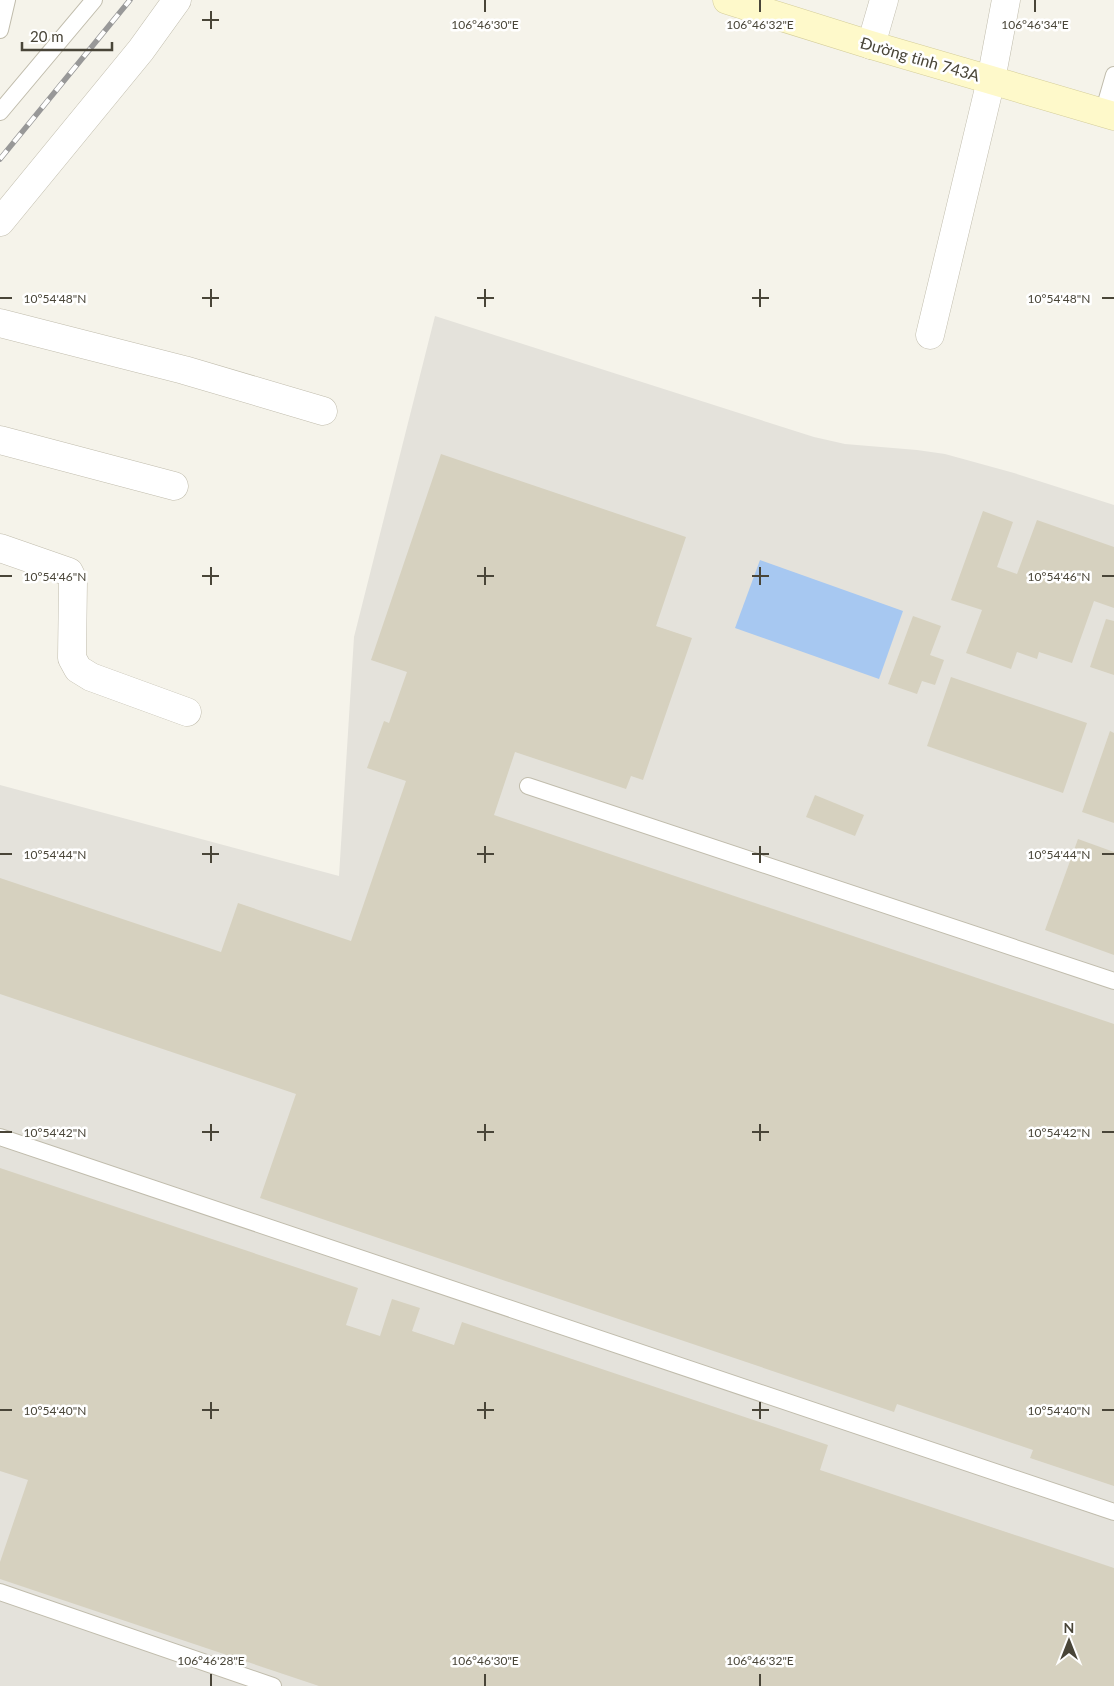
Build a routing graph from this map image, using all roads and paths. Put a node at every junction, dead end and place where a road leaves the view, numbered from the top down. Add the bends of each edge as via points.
1 (8, 0) edge
2 (94, 0) edge
3 (177, 0) edge
4 (727, 0) edge
5 (884, 0) edge
6 (1006, 0) edge
7 (0, 30) edge
8 (871, 44) junction
9 (1114, 75) edge
10 (990, 80) junction
11 (0, 112) edge
12 (1109, 115) edge
13 (0, 222) edge
14 (0, 323) edge
15 (930, 335) dead end
16 (323, 411) dead end
17 (0, 440) edge
18 (174, 486) dead end
19 (0, 548) edge
20 (187, 712) dead end
21 (528, 786) dead end
22 (1114, 981) edge
23 (0, 1137) edge
24 (1114, 1512) edge
25 (0, 1592) edge
26 (273, 1686) edge

1 - 7 lane
2 - 11 lane
3 - 13 street via 141,50
4 - 8 main road, Đường tỉnh 743A
5 - 8 street
6 - 10 street
8 - 10 main road, Đường tỉnh 743A
9 - 12 lane
10 - 12 main road, Đường tỉnh 743A
10 - 15 street
14 - 16 street via 184,370
17 - 18 street
19 - 20 street via 70,572 73,580 72,658 78,669 91,677
21 - 22 lane
23 - 24 lane
25 - 26 lane

